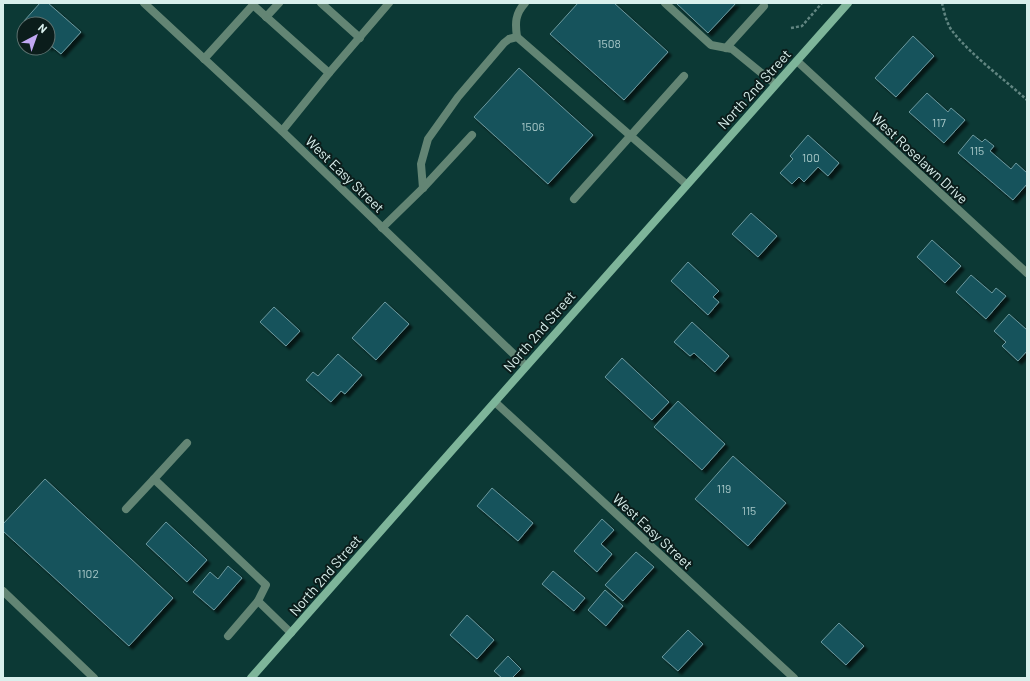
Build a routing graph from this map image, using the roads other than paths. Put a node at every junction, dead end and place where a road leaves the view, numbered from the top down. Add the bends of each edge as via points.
1 (144, 3) edge
2 (279, 3) edge
3 (321, 3) edge
4 (389, 3) edge
5 (526, 3) edge
6 (665, 3) edge
7 (848, 3) edge
8 (251, 4) edge
9 (764, 6) dead end
10 (266, 17) junction
11 (517, 37) junction
12 (360, 38) junction
13 (726, 48) junction
14 (204, 59) junction
15 (797, 61) junction
16 (329, 73) junction
17 (684, 76) dead end
18 (776, 84) junction
19 (282, 131) junction
20 (472, 135) dead end
21 (630, 136) junction
22 (686, 184) junction
23 (423, 188) junction
24 (574, 199) dead end
25 (382, 228) junction
26 (1027, 273) edge
27 (526, 366) junction
28 (495, 402) junction
29 (187, 443) dead end
30 (154, 479) junction
31 (126, 509) dead end
32 (3, 591) edge
33 (258, 601) junction
34 (291, 633) junction
35 (228, 636) dead end
36 (94, 678) edge
37 (251, 678) edge
38 (794, 678) edge

1 - 14 street, West Easy Street
2 - 10 street
3 - 12 street
4 - 12 street
5 - 11 street via 519,10 515,24
6 - 13 street via 712,45
7 - 15 main road, North 2nd Street
8 - 10 street
8 - 14 street
9 - 13 street
10 - 16 street
11 - 21 street
11 - 23 street via 504,43 458,97 428,139 421,164
12 - 16 street
13 - 18 street via 732,49
14 - 19 street, West Easy Street
15 - 18 main road, North 2nd Street
15 - 26 street, West Roselawn Drive
16 - 19 street
17 - 21 street
18 - 22 main road, North 2nd Street
19 - 25 street, West Easy Street
20 - 23 street
21 - 22 street
21 - 24 street
22 - 27 main road, North 2nd Street
23 - 25 street
25 - 27 street, West Easy Street
27 - 28 main road, North 2nd Street
28 - 34 main road, North 2nd Street
28 - 38 street, West Easy Street
29 - 30 street
30 - 31 street
30 - 33 street via 266,585
32 - 36 street
33 - 34 street
33 - 35 street
34 - 37 main road, North 2nd Street

